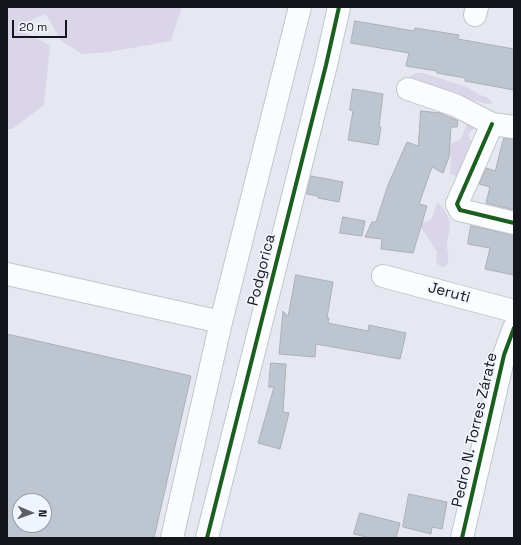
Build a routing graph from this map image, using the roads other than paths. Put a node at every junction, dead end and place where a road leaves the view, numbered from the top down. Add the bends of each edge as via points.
1 (300, 7) edge
2 (339, 7) edge
3 (408, 89) dead end
4 (492, 124) junction
5 (514, 127) edge
6 (514, 223) edge
7 (7, 274) edge
8 (383, 276) dead end
9 (514, 311) edge
10 (221, 322) junction
11 (514, 328) edge
12 (172, 538) edge
13 (207, 538) edge
14 (462, 538) edge

1 - 10 street
2 - 13 street, Podgorica
3 - 4 street via 456,105
4 - 5 street
4 - 6 street via 457,204 460,210
7 - 10 street
8 - 9 street, Jeruti
10 - 12 street
11 - 14 street, Pedro N. Torres Zárate via 504,355

